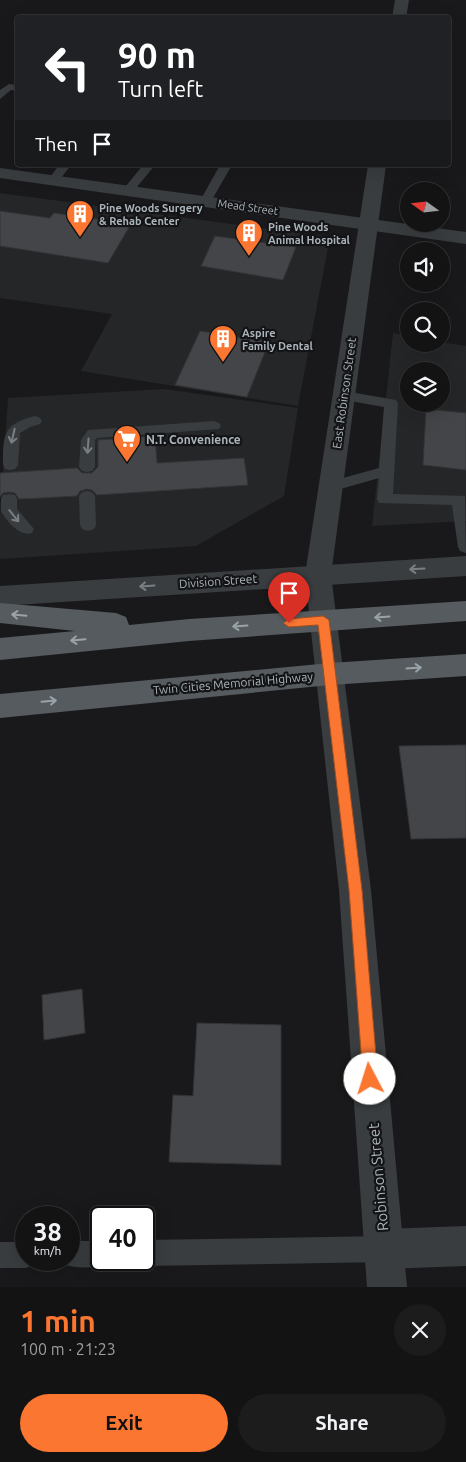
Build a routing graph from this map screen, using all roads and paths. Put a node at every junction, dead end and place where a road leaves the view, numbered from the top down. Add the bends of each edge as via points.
1 (402, 0) edge
2 (400, 15) edge
3 (15, 88) edge
4 (0, 96) edge
5 (64, 167) edge
6 (147, 167) edge
7 (225, 167) edge
8 (377, 167) edge
9 (0, 173) edge
10 (54, 180) junction
11 (128, 191) junction
12 (206, 201) junction
13 (369, 224) junction
14 (466, 238) edge
15 (344, 396) junction
16 (35, 421) dead end
17 (214, 426) dead end
18 (10, 465) dead end
19 (87, 467) dead end
20 (386, 470) junction
21 (330, 487) junction
22 (87, 496) dead end
23 (9, 499) dead end
24 (88, 525) dead end
25 (26, 529) dead end
26 (466, 547) edge
27 (466, 566) edge
28 (318, 575) junction
29 (0, 596) edge
30 (466, 611) edge
31 (0, 613) edge
32 (323, 620) junction
33 (189, 630) junction
34 (0, 649) edge
35 (466, 665) edge
36 (330, 674) junction
37 (0, 706) edge
38 (466, 1246) edge
39 (384, 1249) junction
40 (155, 1253) edge
41 (0, 1255) edge
42 (15, 1255) edge
43 (388, 1287) edge

1 - 2 street
3 - 4 lane via 9,87
5 - 10 lane
6 - 11 lane
7 - 12 lane
8 - 13 street, East Robinson Street
9 - 10 street, Mead Street
10 - 11 street, Mead Street
11 - 12 street, Mead Street
12 - 13 street, Mead Street
13 - 14 street, Mead Street
13 - 15 street, East Robinson Street
15 - 20 lane via 390,403
15 - 21 street, East Robinson Street
16 -> 18 lane via 22,423 12,433
17 -> 19 lane via 93,433 88,440
20 - 21 lane
20 - 26 lane via 385,500 459,500
21 - 28 street, East Robinson Street
22 - 24 lane
23 -> 25 lane via 9,511
27 -> 28 street, Division Street
28 -> 29 street, Division Street
28 - 32 street, East Robinson Street
30 -> 32 main road
33 -> 31 main road
32 -> 33 main road
32 - 36 street, Robinson Street
33 -> 34 main road
36 -> 35 main road, Twin Cities Memorial Highway
37 -> 36 main road, Twin Cities Memorial Highway
36 - 39 street, Robinson Street via 355,890
38 - 39 street
39 - 40 lane
39 - 43 street, Robinson Street
41 - 42 lane

